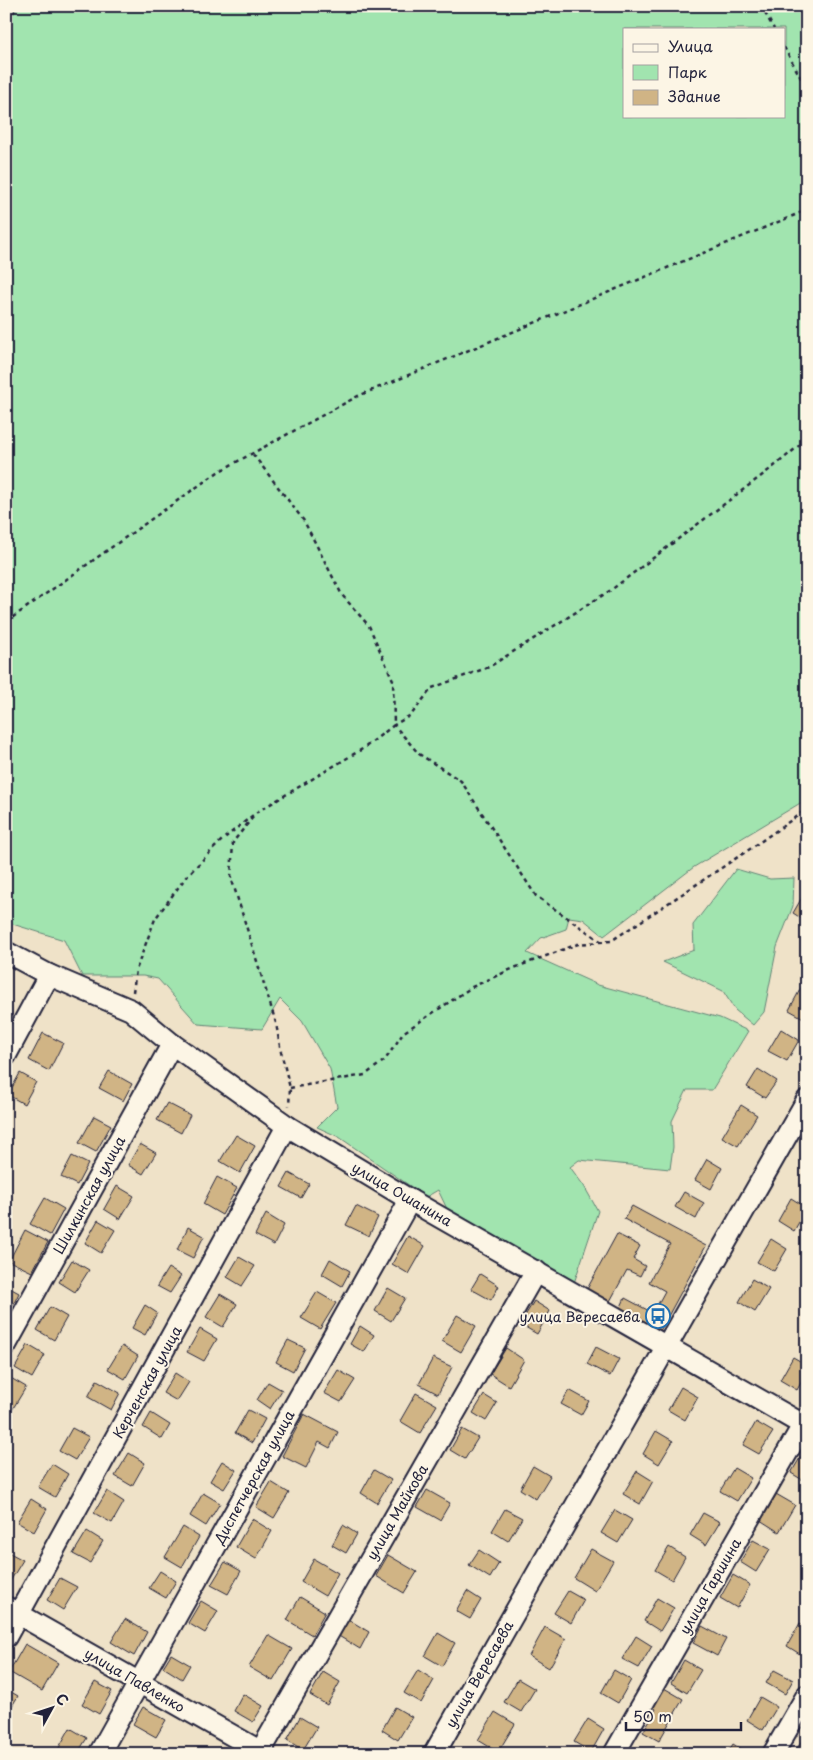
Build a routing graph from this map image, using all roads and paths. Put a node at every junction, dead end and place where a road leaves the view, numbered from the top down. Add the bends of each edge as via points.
1 (20, 6) edge
2 (761, 6) edge
3 (6, 18) edge
4 (773, 28) edge
5 (786, 50) edge
6 (807, 89) edge
7 (807, 210) edge
8 (807, 438) edge
9 (252, 454) junction
10 (6, 622) edge
11 (394, 725) junction
12 (807, 809) edge
13 (257, 812) junction
14 (602, 942) junction
15 (6, 952) edge
16 (49, 976) junction
17 (131, 1010) junction
18 (172, 1044) junction
19 (6, 1055) edge
20 (290, 1088) junction
21 (807, 1100) edge
22 (287, 1126) junction
23 (410, 1200) junction
24 (536, 1271) junction
25 (6, 1346) edge
26 (665, 1346) junction
27 (806, 1423) edge
28 (13, 1610) edge
29 (6, 1637) edge
30 (138, 1682) junction
31 (807, 1695) edge
32 (261, 1753) edge
33 (99, 1754) edge
34 (434, 1754) edge
35 (614, 1754) edge
36 (773, 1754) edge

1 - 3 path
2 - 4 path
5 - 6 path
7 - 9 path via 358,396
8 - 11 path via 611,590 490,667 432,688 411,715
9 - 10 path via 218,472
9 - 11 path via 304,521 342,595 369,626 393,680
11 - 13 path via 364,748
11 - 14 path via 419,754 460,780 536,896
12 - 14 path via 611,941
13 - 17 path via 216,846 154,919 136,970
13 - 20 path via 233,842 231,877 276,1023
14 - 20 path via 578,944 472,987 404,1032 384,1060 365,1075
15 - 16 street, улица Ошанина
16 - 17 street, улица Ошанина
16 - 19 street
17 - 18 street, улица Ошанина
18 - 22 street, улица Ошанина
18 - 25 street, Шилкинская улица
20 - 22 path
21 - 26 street, улица Вересаева
22 - 23 street, улица Ошанина
22 - 28 street, Керченская улица
23 - 24 street, улица Ошанина
23 - 30 street, Диспетчерская улица
24 - 26 street, улица Ошанина
24 - 32 street, улица Майкова
26 - 27 street, улица Ошанина
26 - 34 street, улица Вересаева
27 - 35 street, улица Гаршина
28 - 29 street, Керченская улица
28 - 30 street, улица Павленко
30 - 32 street, улица Павленко
30 - 33 street, Диспетчерская улица
31 - 36 street

